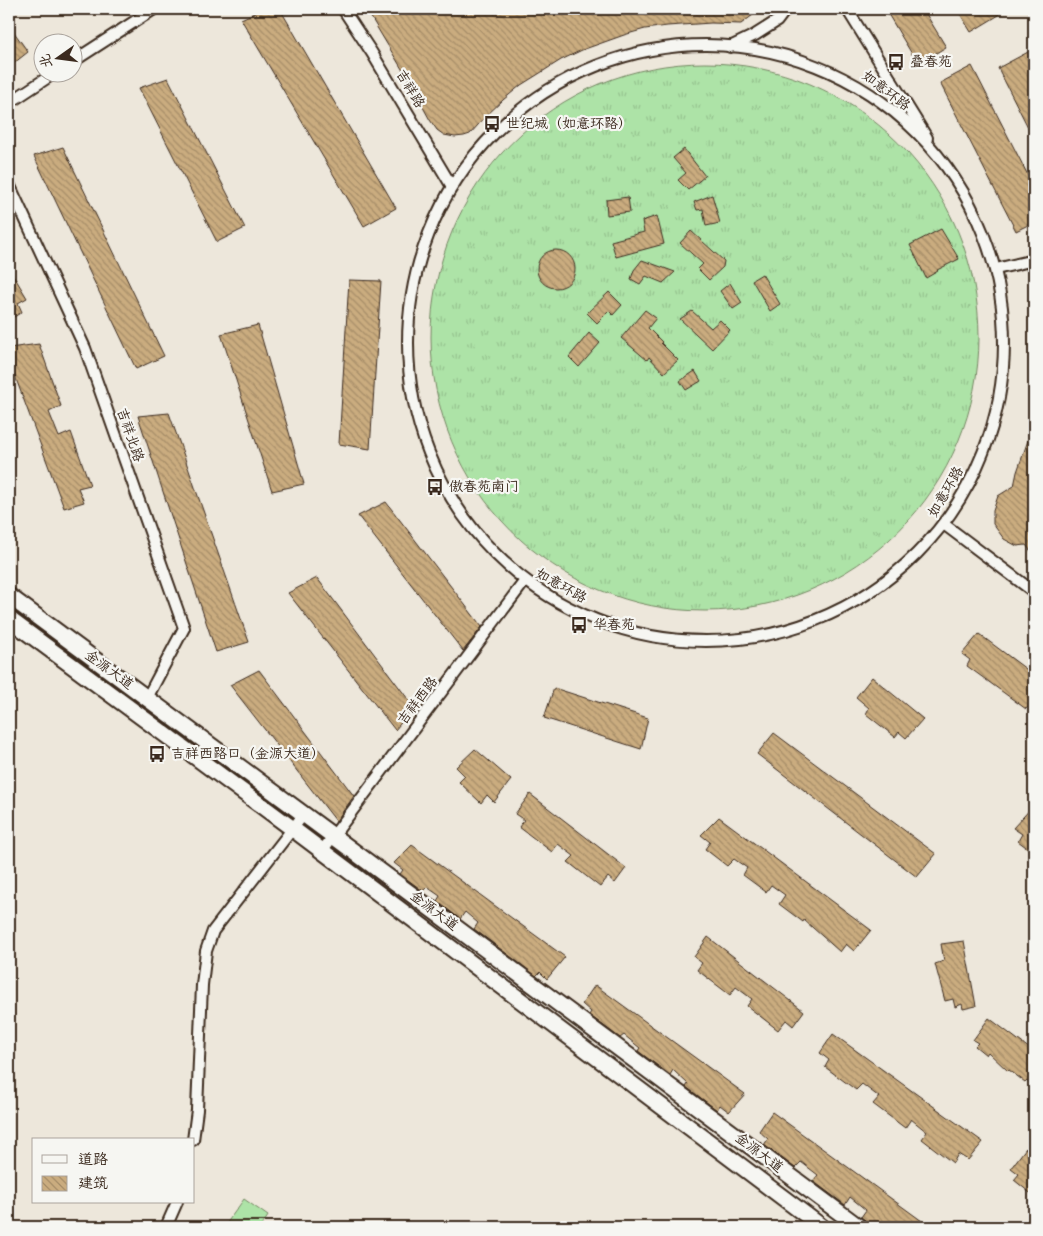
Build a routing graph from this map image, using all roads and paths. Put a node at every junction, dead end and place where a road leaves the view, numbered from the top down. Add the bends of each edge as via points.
1 (154, 9) edge
2 (343, 9) edge
3 (786, 9) edge
4 (847, 9) edge
5 (729, 47) junction
6 (82, 56) edge
7 (41, 82) edge
8 (9, 103) edge
9 (931, 145) junction
10 (9, 184) edge
11 (451, 185) junction
12 (1034, 260) edge
13 (996, 269) junction
14 (945, 526) junction
15 (524, 582) junction
16 (1034, 592) edge
17 (9, 596) edge
18 (9, 619) edge
19 (147, 698) junction
20 (304, 814) junction
21 (293, 829) junction
22 (333, 836) junction
23 (322, 851) junction
24 (193, 1138) edge
25 (176, 1204) edge
26 (166, 1227) edge
27 (822, 1227) edge
28 (859, 1227) edge

1 - 6 street
2 - 11 street, 吉祥路
3 - 5 street via 777,21 756,35
4 - 9 street
5 - 9 street, 如意环路 via 773,50 860,85
5 - 11 street, 如意环路 via 681,43 590,65 511,114
7 - 8 street
9 - 13 street, 如意环路 via 972,206
10 - 19 street, 吉祥北路 via 85,348 184,628
11 - 15 street, 如意环路 via 416,266 407,354 423,440 463,519
12 - 13 street
13 - 14 street, 如意环路 via 1005,362 987,448
14 - 15 street, 如意环路 via 877,590 792,632 699,644 607,627
14 - 16 street
15 - 22 street, 吉祥西路
17 - 19 street, 金源大道
18 - 21 street, 金源大道
19 - 20 street, 金源大道
20 - 21 street
20 - 22 street, 金源大道
21 - 23 street, 金源大道
21 - 24 street via 213,931 206,951
22 - 23 street, 吉祥西路
22 - 28 street, 金源大道
23 - 27 street, 金源大道
25 - 26 street

